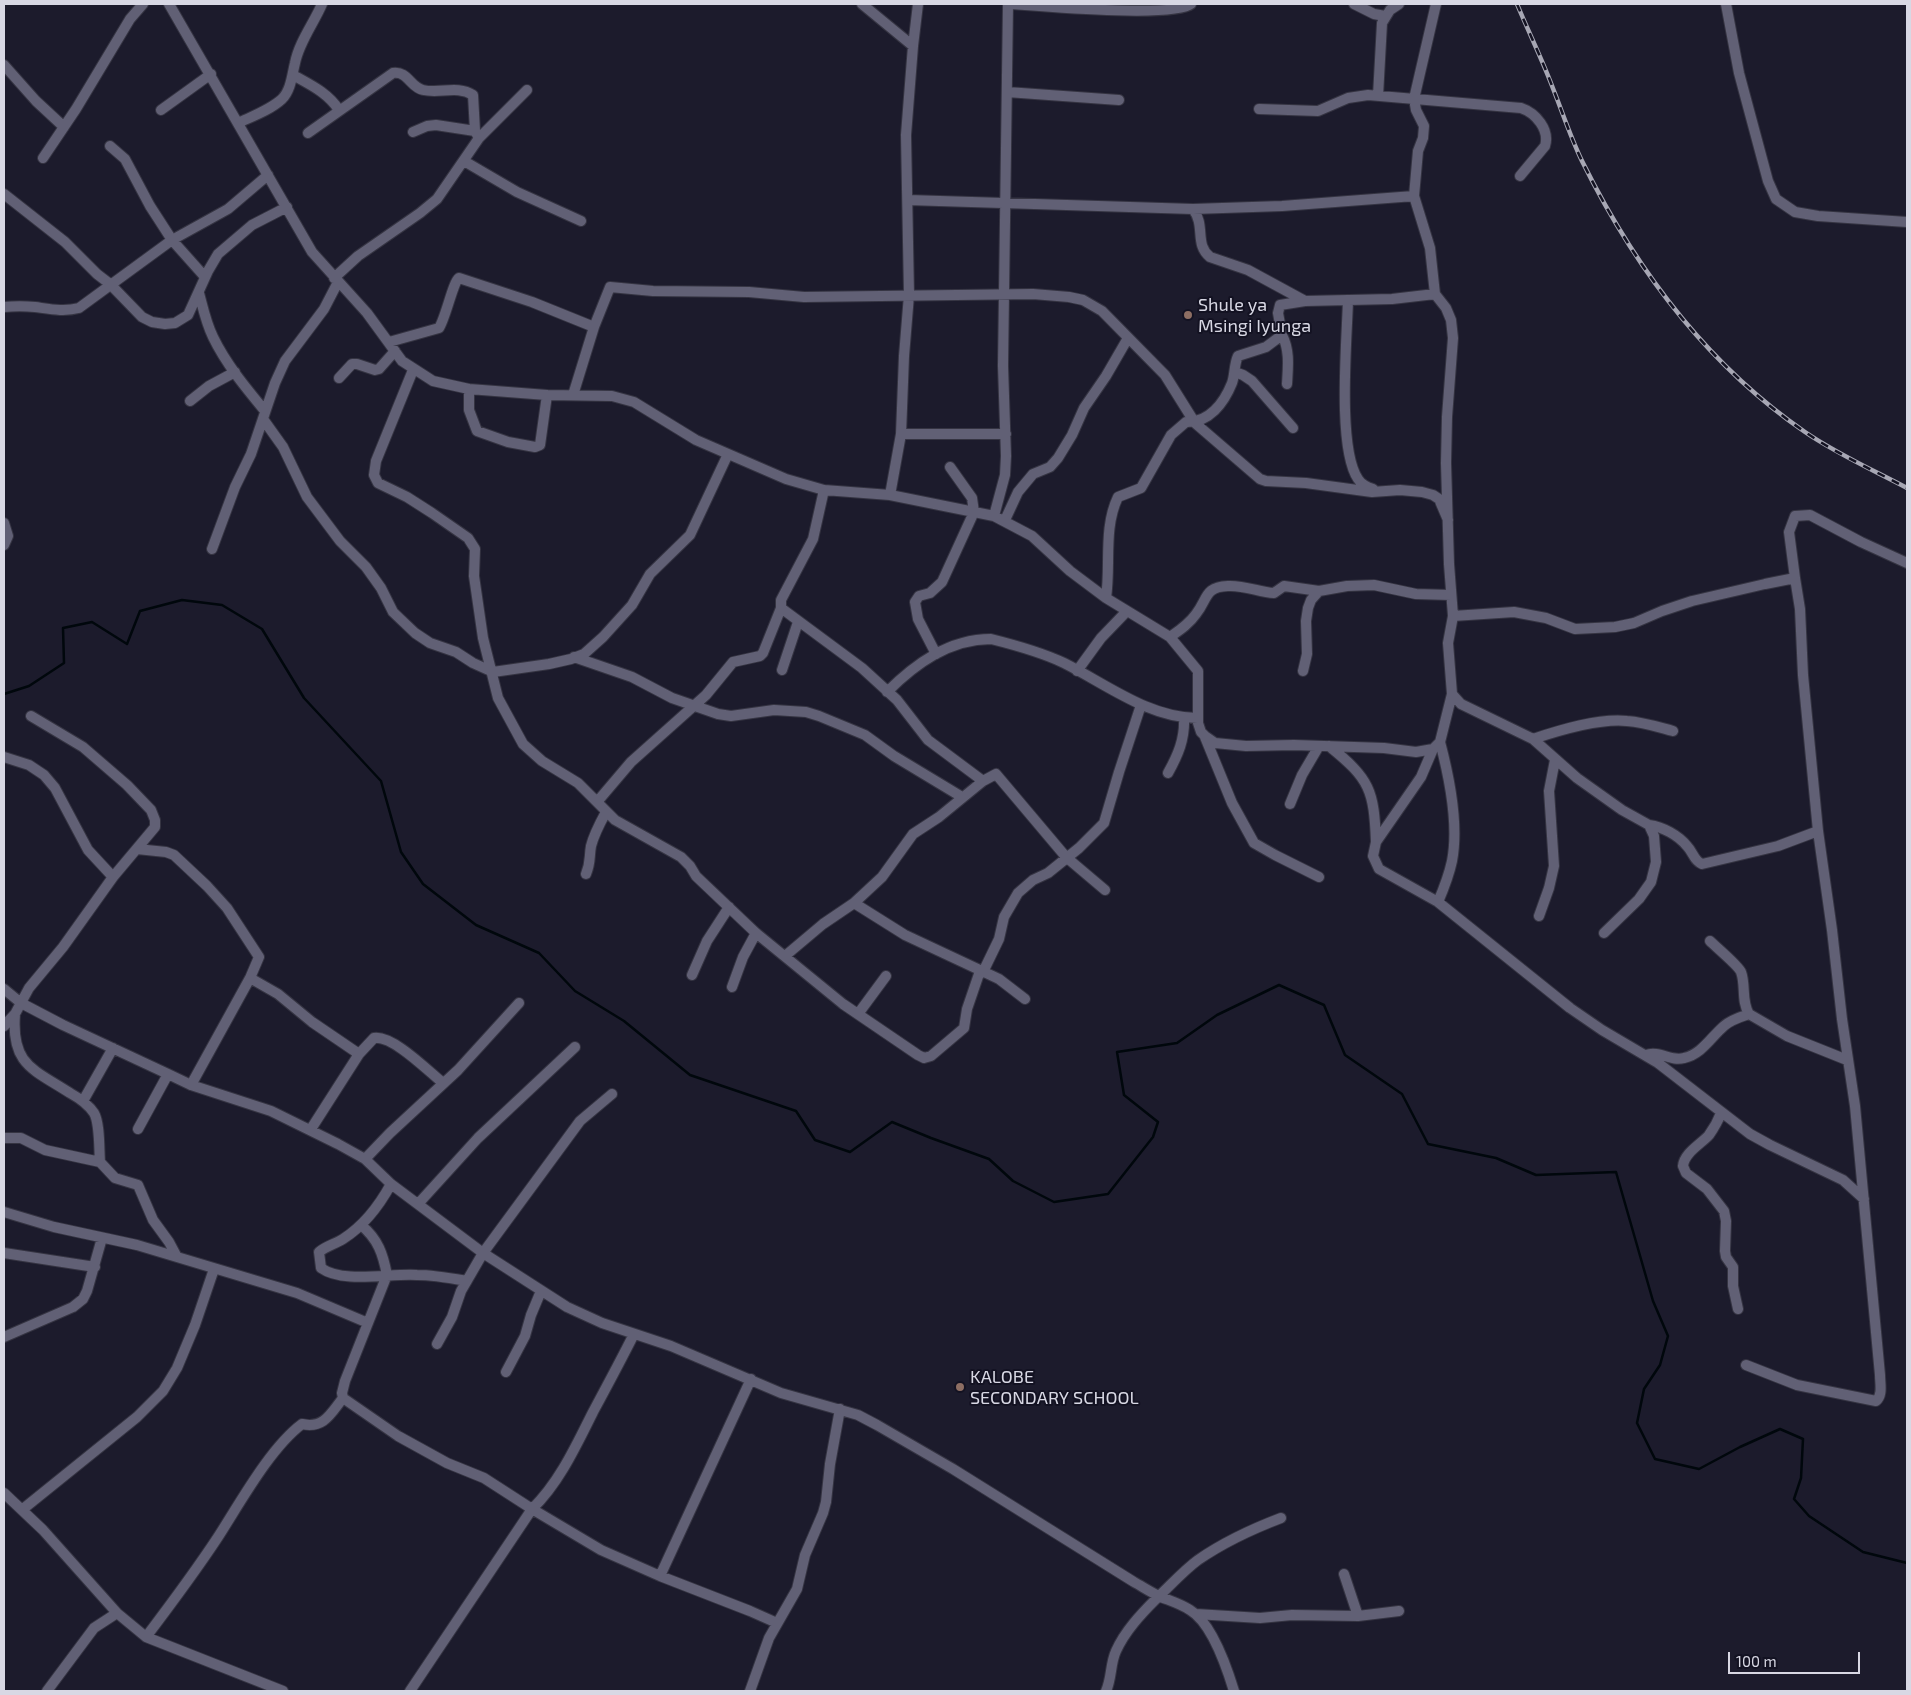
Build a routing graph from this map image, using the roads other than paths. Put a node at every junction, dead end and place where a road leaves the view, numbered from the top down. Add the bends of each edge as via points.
1 (143, 4) edge
2 (169, 4) edge
3 (322, 4) edge
4 (862, 4) edge
5 (918, 4) edge
6 (1010, 4) edge
7 (1191, 4) edge
8 (1354, 4) edge
9 (1399, 4) edge
10 (1435, 4) edge
11 (1726, 4) edge
12 (1385, 16) junction
13 (913, 46) junction
14 (4, 65) edge
15 (210, 74) junction
16 (293, 75) junction
17 (527, 90) dead end
18 (1007, 92) junction
19 (1378, 96) junction
20 (1414, 99) junction
21 (1119, 100) dead end
22 (1259, 109) dead end
23 (161, 110) dead end
24 (339, 110) junction
25 (238, 122) junction
26 (64, 127) junction
27 (413, 132) dead end
28 (308, 133) dead end
29 (477, 134) junction
30 (110, 146) dead end
31 (43, 158) dead end
32 (464, 161) junction
33 (268, 175) junction
34 (1520, 176) dead end
35 (4, 194) edge
36 (1414, 196) junction
37 (908, 200) junction
38 (1005, 202) junction
39 (287, 207) junction
40 (1194, 209) junction
41 (581, 221) dead end
42 (1907, 222) edge
43 (172, 240) junction
44 (205, 277) junction
45 (336, 280) junction
46 (110, 284) junction
47 (199, 293) junction
48 (1435, 294) junction
49 (909, 295) junction
50 (1004, 295) junction
51 (1348, 300) junction
52 (1305, 301) junction
53 (4, 307) edge
54 (594, 327) junction
55 (1282, 335) junction
56 (1128, 338) junction
57 (389, 342) junction
58 (395, 351) junction
59 (413, 370) junction
60 (235, 372) junction
61 (1235, 372) junction
62 (339, 378) dead end
63 (1287, 384) dead end
64 (469, 389) junction
65 (547, 395) junction
66 (573, 395) junction
67 (190, 401) dead end
68 (264, 415) junction
69 (1195, 423) junction
70 (1293, 428) dead end
71 (901, 434) junction
72 (1006, 434) junction
73 (728, 454) junction
74 (950, 467) dead end
75 (824, 490) junction
76 (1382, 491) junction
77 (890, 495) junction
78 (974, 512) junction
79 (994, 516) junction
80 (1005, 520) junction
81 (1448, 520) junction
82 (4, 523) edge
83 (4, 545) edge
84 (212, 549) dead end
85 (1907, 563) edge
86 (1795, 578) junction
87 (1319, 591) junction
88 (1451, 595) junction
89 (1106, 598) junction
90 (781, 608) junction
91 (1127, 611) junction
92 (1453, 616) junction
93 (798, 622) junction
94 (1170, 637) junction
95 (936, 654) junction
96 (574, 658) junction
97 (782, 670) dead end
98 (1077, 671) junction
99 (1303, 671) dead end
100 (493, 672) junction
101 (887, 692) junction
102 (1452, 694) junction
103 (695, 705) junction
104 (1142, 705) junction
105 (31, 716) dead end
106 (1184, 718) junction
107 (1198, 718) junction
108 (1673, 731) dead end
109 (1204, 736) junction
110 (1533, 739) junction
111 (1436, 745) junction
112 (1324, 746) junction
113 (4, 757) edge
114 (1555, 760) junction
115 (1168, 773) dead end
116 (983, 781) junction
117 (962, 797) junction
118 (597, 802) junction
119 (1290, 804) dead end
120 (606, 812) junction
121 (1649, 825) junction
122 (1818, 830) junction
123 (1376, 842) junction
124 (137, 849) junction
125 (1066, 857) junction
126 (586, 874) dead end
127 (113, 877) junction
128 (1319, 877) dead end
129 (1105, 890) dead end
130 (1438, 902) junction
131 (854, 903) junction
132 (728, 907) junction
133 (1539, 916) dead end
134 (756, 933) junction
135 (1604, 933) dead end
136 (1710, 941) dead end
137 (785, 956) junction
138 (981, 972) junction
139 (692, 975) dead end
140 (886, 976) dead end
141 (250, 978) junction
142 (732, 987) dead end
143 (4, 989) edge
144 (1025, 999) dead end
145 (21, 1003) junction
146 (519, 1004) dead end
147 (15, 1014) junction
148 (858, 1014) junction
149 (1749, 1014) junction
150 (4, 1026) edge
151 (575, 1047) dead end
152 (113, 1048) junction
153 (359, 1054) junction
154 (1646, 1055) junction
155 (1847, 1060) junction
156 (168, 1074) junction
157 (442, 1083) junction
158 (191, 1085) junction
159 (612, 1094) dead end
160 (83, 1101) junction
161 (1721, 1113) junction
162 (138, 1129) dead end
163 (311, 1129) junction
164 (4, 1138) edge
165 (365, 1160) junction
166 (100, 1162) junction
167 (391, 1184) junction
168 (1864, 1199) junction
169 (418, 1204) junction
170 (4, 1212) edge
171 (361, 1226) junction
172 (102, 1238) junction
173 (4, 1253) edge
174 (483, 1253) junction
175 (177, 1257) junction
176 (95, 1267) junction
177 (214, 1269) junction
178 (387, 1275) junction
179 (467, 1281) junction
180 (541, 1291) junction
181 (1738, 1309) dead end
182 (368, 1323) junction
183 (634, 1334) junction
184 (4, 1337) edge
185 (437, 1344) dead end
186 (1746, 1365) dead end
187 (506, 1372) dead end
188 (751, 1379) junction
189 (343, 1398) junction
190 (840, 1410) junction
191 (4, 1493) edge
192 (23, 1509) junction
193 (532, 1509) junction
194 (1280, 1518) dead end
195 (1344, 1574) dead end
196 (660, 1576) junction
197 (1160, 1596) junction
198 (1399, 1611) dead end
199 (117, 1613) junction
200 (1196, 1614) junction
201 (1358, 1616) junction
202 (777, 1623) junction
203 (146, 1637) junction
204 (47, 1691) edge
205 (283, 1691) edge
206 (410, 1691) edge
207 (750, 1691) edge
208 (1106, 1691) edge
209 (1234, 1691) edge

1 - 26 street via 130,19
2 - 15 street
3 - 16 street via 302,42
4 - 13 street
5 - 13 street
6 - 7 street via 1139,10 1182,8
6 - 18 street
8 - 12 street
9 - 12 street
10 - 20 street
11 - 42 street via 1739,73 1768,181 1776,198 1795,212
12 - 19 street
13 - 37 street via 906,134
14 - 26 street
15 - 23 street
15 - 25 street
16 - 24 street via 328,96
16 - 25 street via 282,98
17 - 29 street
18 - 21 street
18 - 38 street
19 - 20 street
19 - 22 street via 1359,95 1318,111
20 - 34 street via 1509,106 1531,111 1547,141
20 - 36 street via 1424,126
24 - 28 street
24 - 29 street via 399,72 422,90 462,90 473,95
25 - 33 street
26 - 31 street
27 - 29 street via 436,125
29 - 32 street
30 - 43 street via 126,159
32 - 41 street via 518,192
32 - 45 street via 437,199 358,256
33 - 39 street
33 - 43 street via 221,214
35 - 46 street via 65,242
36 - 40 street
36 - 48 street via 1428,241
37 - 38 street
37 - 49 street
38 - 40 street
38 - 50 street
39 - 44 street via 252,225 218,254
39 - 45 street via 312,252
40 - 52 street via 1201,222 1200,243 1205,254 1248,270
43 - 44 street
43 - 46 street
44 - 47 street
45 - 57 street
45 - 68 street via 324,309 285,361
46 - 47 street via 142,317 165,324 188,316
46 - 53 street via 79,308 70,310
47 - 60 street via 212,336
48 - 51 street
48 - 81 street via 1451,320 1453,338 1446,435
49 - 50 street
49 - 54 street via 804,297 613,287 609,288
49 - 71 street
50 - 56 street via 1033,294 1083,300 1102,311
50 - 72 street
51 - 52 street
51 - 76 street via 1348,448 1359,480
52 - 55 street via 1280,305
54 - 57 street via 459,278 439,328
54 - 66 street
55 - 61 street via 1266,347 1238,356
55 - 63 street via 1287,346
56 - 69 street via 1165,375
56 - 80 street via 1084,408 1058,458 1050,467 1032,474 1018,492
57 - 58 street
58 - 59 street
58 - 62 street via 375,370 352,364
59 - 64 street via 433,381
59 - 100 street via 376,462 374,475 378,483 432,513 472,544 483,638
60 - 67 street
60 - 68 street
61 - 69 street via 1232,384 1216,410
61 - 70 street via 1252,381
64 - 65 street
64 - 65 street via 469,410 477,431 535,447 540,445
65 - 66 street
66 - 73 street via 612,396 634,402 696,440
68 - 84 street
68 - 100 street via 307,497 345,547 366,567 392,612 415,634 430,643 456,652
69 - 76 street via 1260,479
69 - 89 street via 1186,422 1171,435 1141,488 1118,497 1110,528
71 - 72 street
71 - 77 street
72 - 79 street via 1004,475
73 - 75 street via 786,479
73 - 96 street via 687,540 650,574 617,623 584,654
74 - 78 street via 972,498
75 - 77 street
75 - 90 street via 813,539 781,600
76 - 81 street via 1433,494 1439,499
77 - 78 street
78 - 79 street
78 - 95 street via 942,582 915,602 918,620
79 - 80 street
80 - 89 street via 1032,536
81 - 88 street
82 - 83 street via 8,536
85 - 86 street via 1802,514 1795,516 1790,527
86 - 92 street via 1692,601 1615,627 1575,629 1546,618 1514,612
86 - 122 street
87 - 88 street via 1374,586 1416,594
87 - 94 street via 1289,586 1274,593 1240,586 1216,589 1206,595 1198,613 1188,624
87 - 99 street via 1308,608
88 - 92 street
89 - 91 street
90 - 93 street
90 - 103 street via 763,653 733,662
91 - 94 street
91 - 98 street via 1101,638
92 - 102 street via 1448,642
93 - 97 street
93 - 101 street via 850,658
94 - 107 street via 1198,671
95 - 98 street via 958,644 991,639 1048,656
95 - 101 street via 910,669
96 - 100 street
96 - 103 street via 632,677 672,698
98 - 104 street
100 - 118 street via 502,707 523,744 542,761 578,783
101 - 116 street via 928,740
102 - 110 street via 1461,704
102 - 111 street
103 - 117 street via 731,716 774,710 819,716 865,736
103 - 118 street via 642,752
104 - 106 street
104 - 125 street via 1104,823
105 - 124 street via 83,746 147,805 155,827
106 - 107 street
106 - 115 street via 1184,738
107 - 109 street
108 - 110 street via 1616,720
109 - 112 street via 1215,743 1246,746
109 - 128 street via 1232,803 1254,843
110 - 114 street
111 - 112 street via 1416,752
111 - 123 street via 1421,777
111 - 130 street via 1450,779 1454,849
112 - 119 street via 1302,775
112 - 123 street via 1356,768 1364,780 1373,802
113 - 127 street via 29,765 44,775 55,788 88,850
114 - 121 street via 1617,806
114 - 133 street via 1549,791 1554,866
116 - 117 street
116 - 125 street via 996,774
117 - 131 street via 913,834 887,872
118 - 120 street
120 - 126 street via 595,834
120 - 132 street via 681,858
121 - 122 street via 1662,828 1680,839 1702,864 1778,846
121 - 135 street via 1655,844 1656,867 1651,882
122 - 155 street
123 - 130 street via 1373,856 1379,869
124 - 127 street
124 - 141 street via 174,855 227,908 258,955
125 - 129 street
125 - 138 street via 1026,886 1012,901 999,938
127 - 145 street
130 - 154 street via 1570,1008 1607,1034
131 - 137 street
131 - 138 street via 905,935
132 - 134 street
132 - 139 street via 707,941
134 - 137 street
134 - 142 street via 743,956
136 - 149 street via 1739,967
137 - 148 street
138 - 144 street via 999,979
138 - 148 street via 967,1008 964,1028 927,1057 918,1055
140 - 148 street
141 - 153 street via 278,994
141 - 158 street
143 - 145 street
145 - 147 street
145 - 152 street
146 - 157 street
147 - 150 street
147 - 160 street via 16,1047 22,1059 33,1070
149 - 154 street via 1723,1026 1706,1045 1684,1058 1654,1053
149 - 155 street via 1787,1036
151 - 169 street via 478,1138
152 - 156 street
152 - 160 street
153 - 157 street via 374,1038 384,1038
153 - 163 street
154 - 161 street
155 - 168 street
156 - 158 street
156 - 162 street
157 - 165 street
158 - 163 street via 271,1111
159 - 174 street via 580,1121
160 - 166 street via 94,1114
161 - 168 street via 1770,1146 1843,1180
161 - 181 street via 1708,1135 1686,1157 1683,1166 1686,1173 1707,1189 1726,1216 1725,1251 1733,1267
163 - 165 street
164 - 166 street via 21,1138 46,1150
165 - 167 street
166 - 175 street via 115,1178 138,1186 153,1220
167 - 169 street
167 - 171 street
168 - 186 street via 1880,1376 1879,1398 1870,1401 1797,1385
169 - 174 street
170 - 172 street
171 - 178 street via 379,1245
171 - 178 street via 319,1252 321,1268 343,1276
172 - 175 street
172 - 176 street
173 - 176 street
174 - 179 street
174 - 180 street
175 - 177 street
176 - 184 street via 83,1299 73,1307
177 - 182 street via 298,1293
177 - 192 street via 177,1368 163,1391 137,1417
178 - 179 street via 424,1275
178 - 182 street
179 - 185 street
180 - 183 street via 602,1324
180 - 187 street via 525,1336
182 - 189 street via 345,1381
183 - 188 street
183 - 193 street via 569,1457 544,1498
188 - 190 street via 796,1398
188 - 196 street
189 - 193 street via 398,1436 447,1463 484,1478
189 - 203 street via 326,1419 312,1426 302,1424 289,1434
190 - 197 street via 871,1422 945,1464
190 - 202 street via 825,1508 805,1556 797,1589
191 - 192 street
192 - 199 street
193 - 196 street via 601,1550
193 - 206 street
194 - 197 street via 1238,1536 1199,1560
195 - 201 street
196 - 202 street
197 - 200 street
197 - 208 street via 1122,1640
198 - 201 street
199 - 203 street
199 - 204 street via 94,1628
200 - 201 street via 1244,1618
200 - 209 street via 1219,1652
202 - 207 street
203 - 205 street

